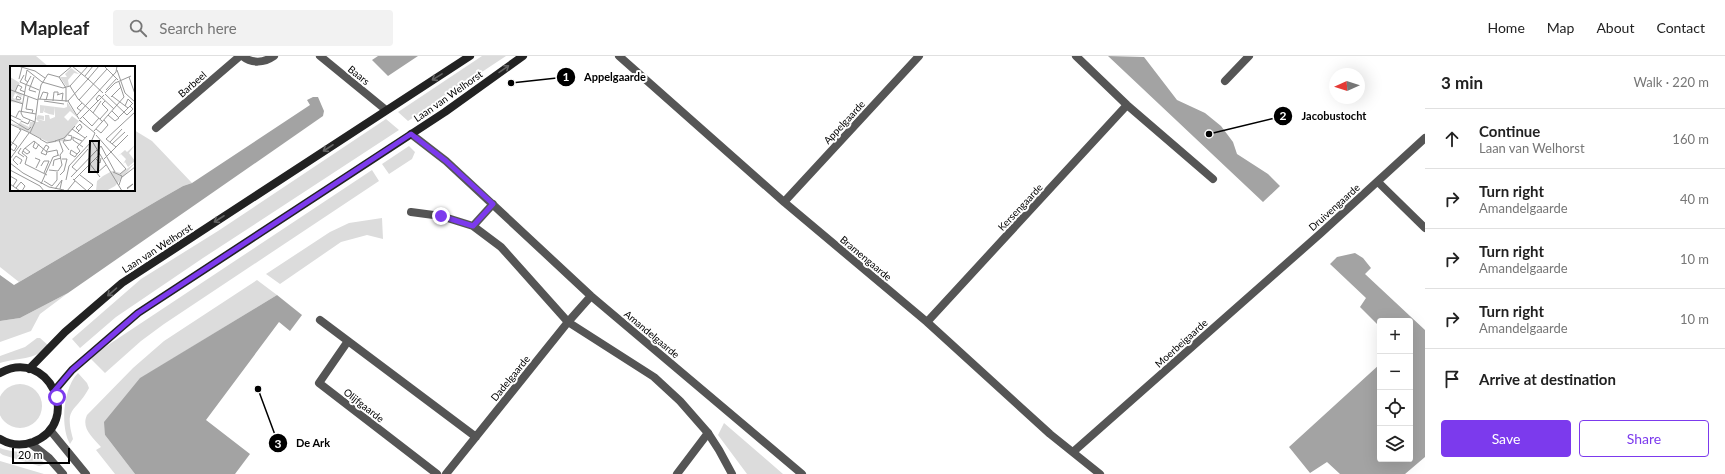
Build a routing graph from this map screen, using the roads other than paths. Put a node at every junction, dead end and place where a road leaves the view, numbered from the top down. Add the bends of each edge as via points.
1 (241, 56) edge
2 (274, 56) edge
3 (320, 56) edge
4 (470, 56) edge
5 (523, 56) edge
6 (619, 56) edge
7 (919, 56) edge
8 (1076, 56) edge
9 (1249, 56) edge
10 (1225, 81) dead end
11 (1128, 105) junction
12 (386, 110) junction
13 (156, 128) dead end
14 (411, 134) junction
15 (1425, 138) edge
16 (1213, 180) dead end
17 (1378, 182) junction
18 (784, 202) junction
19 (493, 204) junction
20 (411, 212) dead end
21 (473, 226) junction
22 (1425, 228) edge
23 (1303, 248) joint
24 (591, 296) junction
25 (320, 320) dead end
26 (568, 322) junction
27 (927, 322) junction
28 (348, 341) junction
29 (29, 369) junction
30 (0, 373) edge
31 (55, 390) junction
32 (50, 430) junction
33 (708, 433) junction
34 (476, 437) junction
35 (0, 439) edge
36 (30, 443) junction
37 (1073, 452) junction
38 (62, 474) edge
39 (86, 474) edge
40 (437, 474) edge
41 (446, 474) edge
42 (677, 474) edge
43 (732, 474) edge
44 (802, 474) edge
45 (1100, 474) edge

1 - 2 street, Barbeel via 248,62 261,62
1 - 13 street, Barbeel
3 - 12 street, Baars
4 -> 12 main road, Laan van Welhorst
14 -> 5 main road, Laan van Welhorst
6 - 18 street, Bramengaarde
7 - 18 street, Appelgaarde
8 - 11 street
9 - 10 street
11 - 16 street
11 - 27 street, Kersengaarde
12 -> 29 main road, Laan van Welhorst via 122,283 65,332
14 - 19 street, Amandelgaarde via 446,161
14 - 31 main road, Laan van Welhorst via 138,313 72,370
15 - 17 street, Druivengaarde
17 - 22 street
17 - 23 street, Druivengaarde
18 - 27 street, Bramengaarde
19 - 21 street
19 - 24 street, Amandelgaarde
20 - 21 street via 441,216
21 - 26 street via 501,247
23 - 37 street, Moerbeigaarde
24 - 26 street, Dadelgaarde
24 - 44 street, Amandelgaarde
25 - 28 street
26 - 33 street via 654,377
26 - 34 street, Dadelgaarde
27 - 37 street, Bramengaarde
28 - 34 street
28 - 40 street, Olijfgaarde via 319,383
29 - 30 main road via 13,368
29 - 31 main road via 44,377
31 - 32 main road via 58,411
32 - 36 main road
32 - 39 street
33 - 42 street
33 - 43 street
34 - 41 street, Dadelgaarde
35 - 36 main road via 13,444
36 - 38 street via 49,458
37 - 45 street, Bramengaarde

